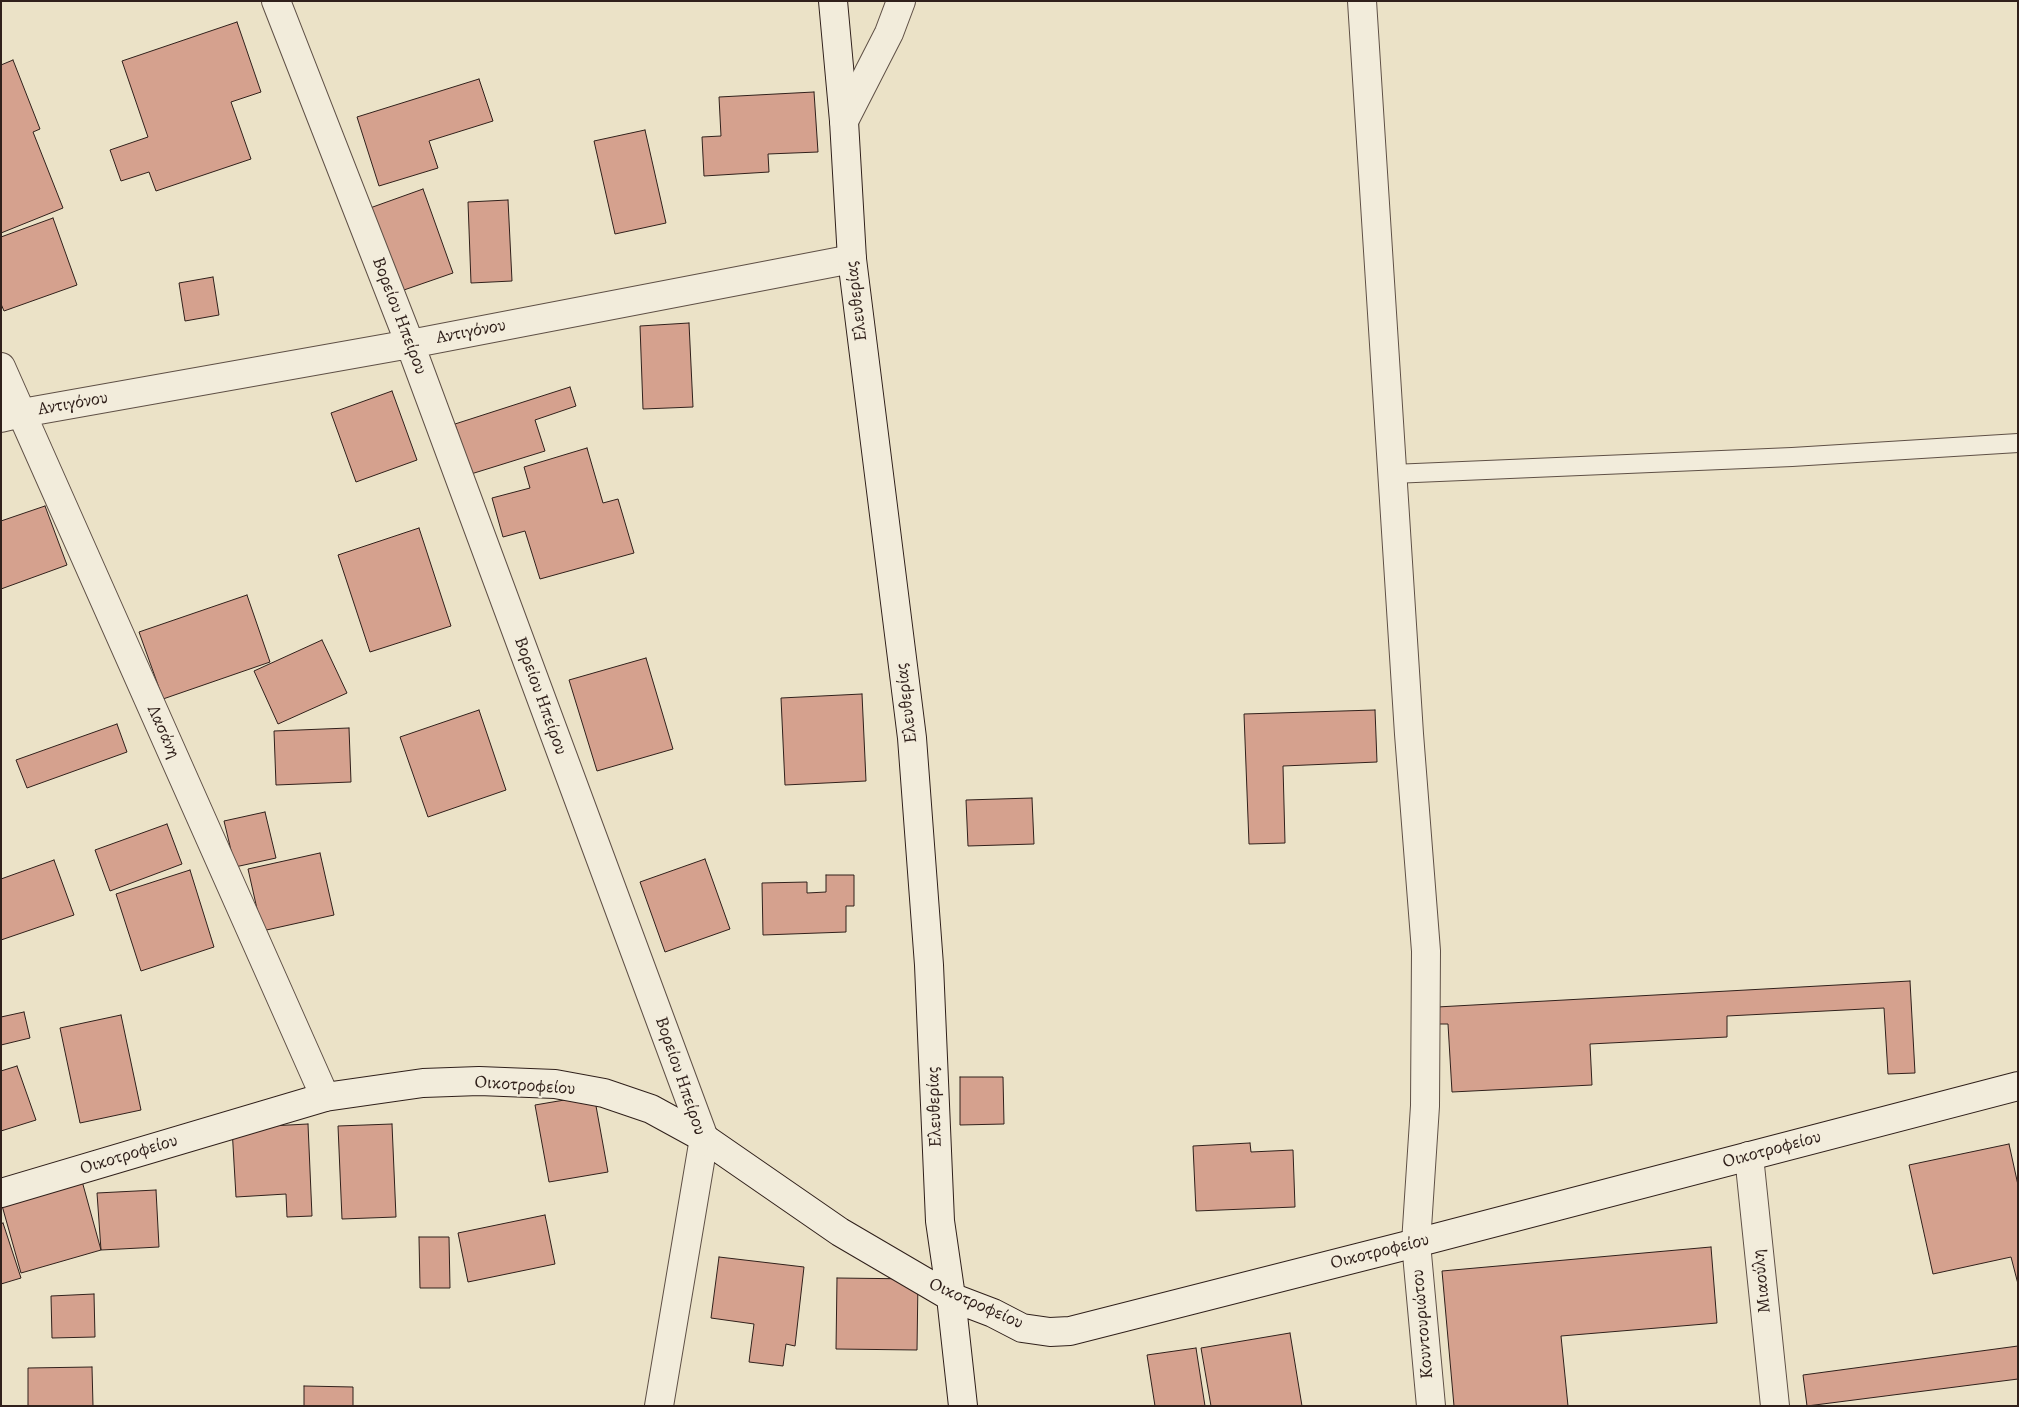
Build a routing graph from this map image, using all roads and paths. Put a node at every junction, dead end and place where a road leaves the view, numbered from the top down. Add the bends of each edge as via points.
1 (276, 1) edge
2 (833, 1) edge
3 (901, 1) edge
4 (1362, 1) edge
5 (844, 121) junction
6 (852, 259) junction
7 (410, 344) junction
8 (1, 367) edge
9 (12, 416) edge
10 (2018, 443) edge
11 (1392, 474) junction
12 (2018, 1086) edge
13 (325, 1097) junction
14 (704, 1138) junction
15 (1749, 1156) junction
16 (1, 1193) edge
17 (1416, 1243) junction
18 (951, 1296) junction
19 (659, 1406) edge
20 (962, 1406) edge
21 (1431, 1406) edge
22 (1775, 1406) edge

1 - 7 street, Βορείου Ηπείρου
2 - 5 street, Ελευθερίας
3 - 5 street
4 - 11 street, Κουντουριώτου
5 - 6 street, Ελευθερίας
6 - 7 street, Αντιγόνου
6 - 18 street, Ελευθερίας via 912,738 929,965 940,1221
7 - 9 street, Αντιγόνου
7 - 14 street, Βορείου Ηπείρου
8 - 9 street, Λασάνη
9 - 13 street, Λασάνη
10 - 11 lane via 1792,457
11 - 17 street, Κουντουριώτου via 1426,951 1425,1106
12 - 15 street, Οικοτροφείου
13 - 14 street, Οικοτροφείου via 423,1084 479,1081 555,1084 604,1093 651,1109
13 - 16 street, Οικοτροφείου
14 - 18 street, Οικοτροφείου via 840,1232
14 - 19 street, Βορείου Ηπείρου
15 - 17 street, Οικοτροφείου
15 - 22 street, Μιαούλη
17 - 18 street, Οικοτροφείου via 1070,1330 1050,1332 1022,1328
17 - 21 street, Κουντουριώτου
18 - 20 street, Ελευθερίας

